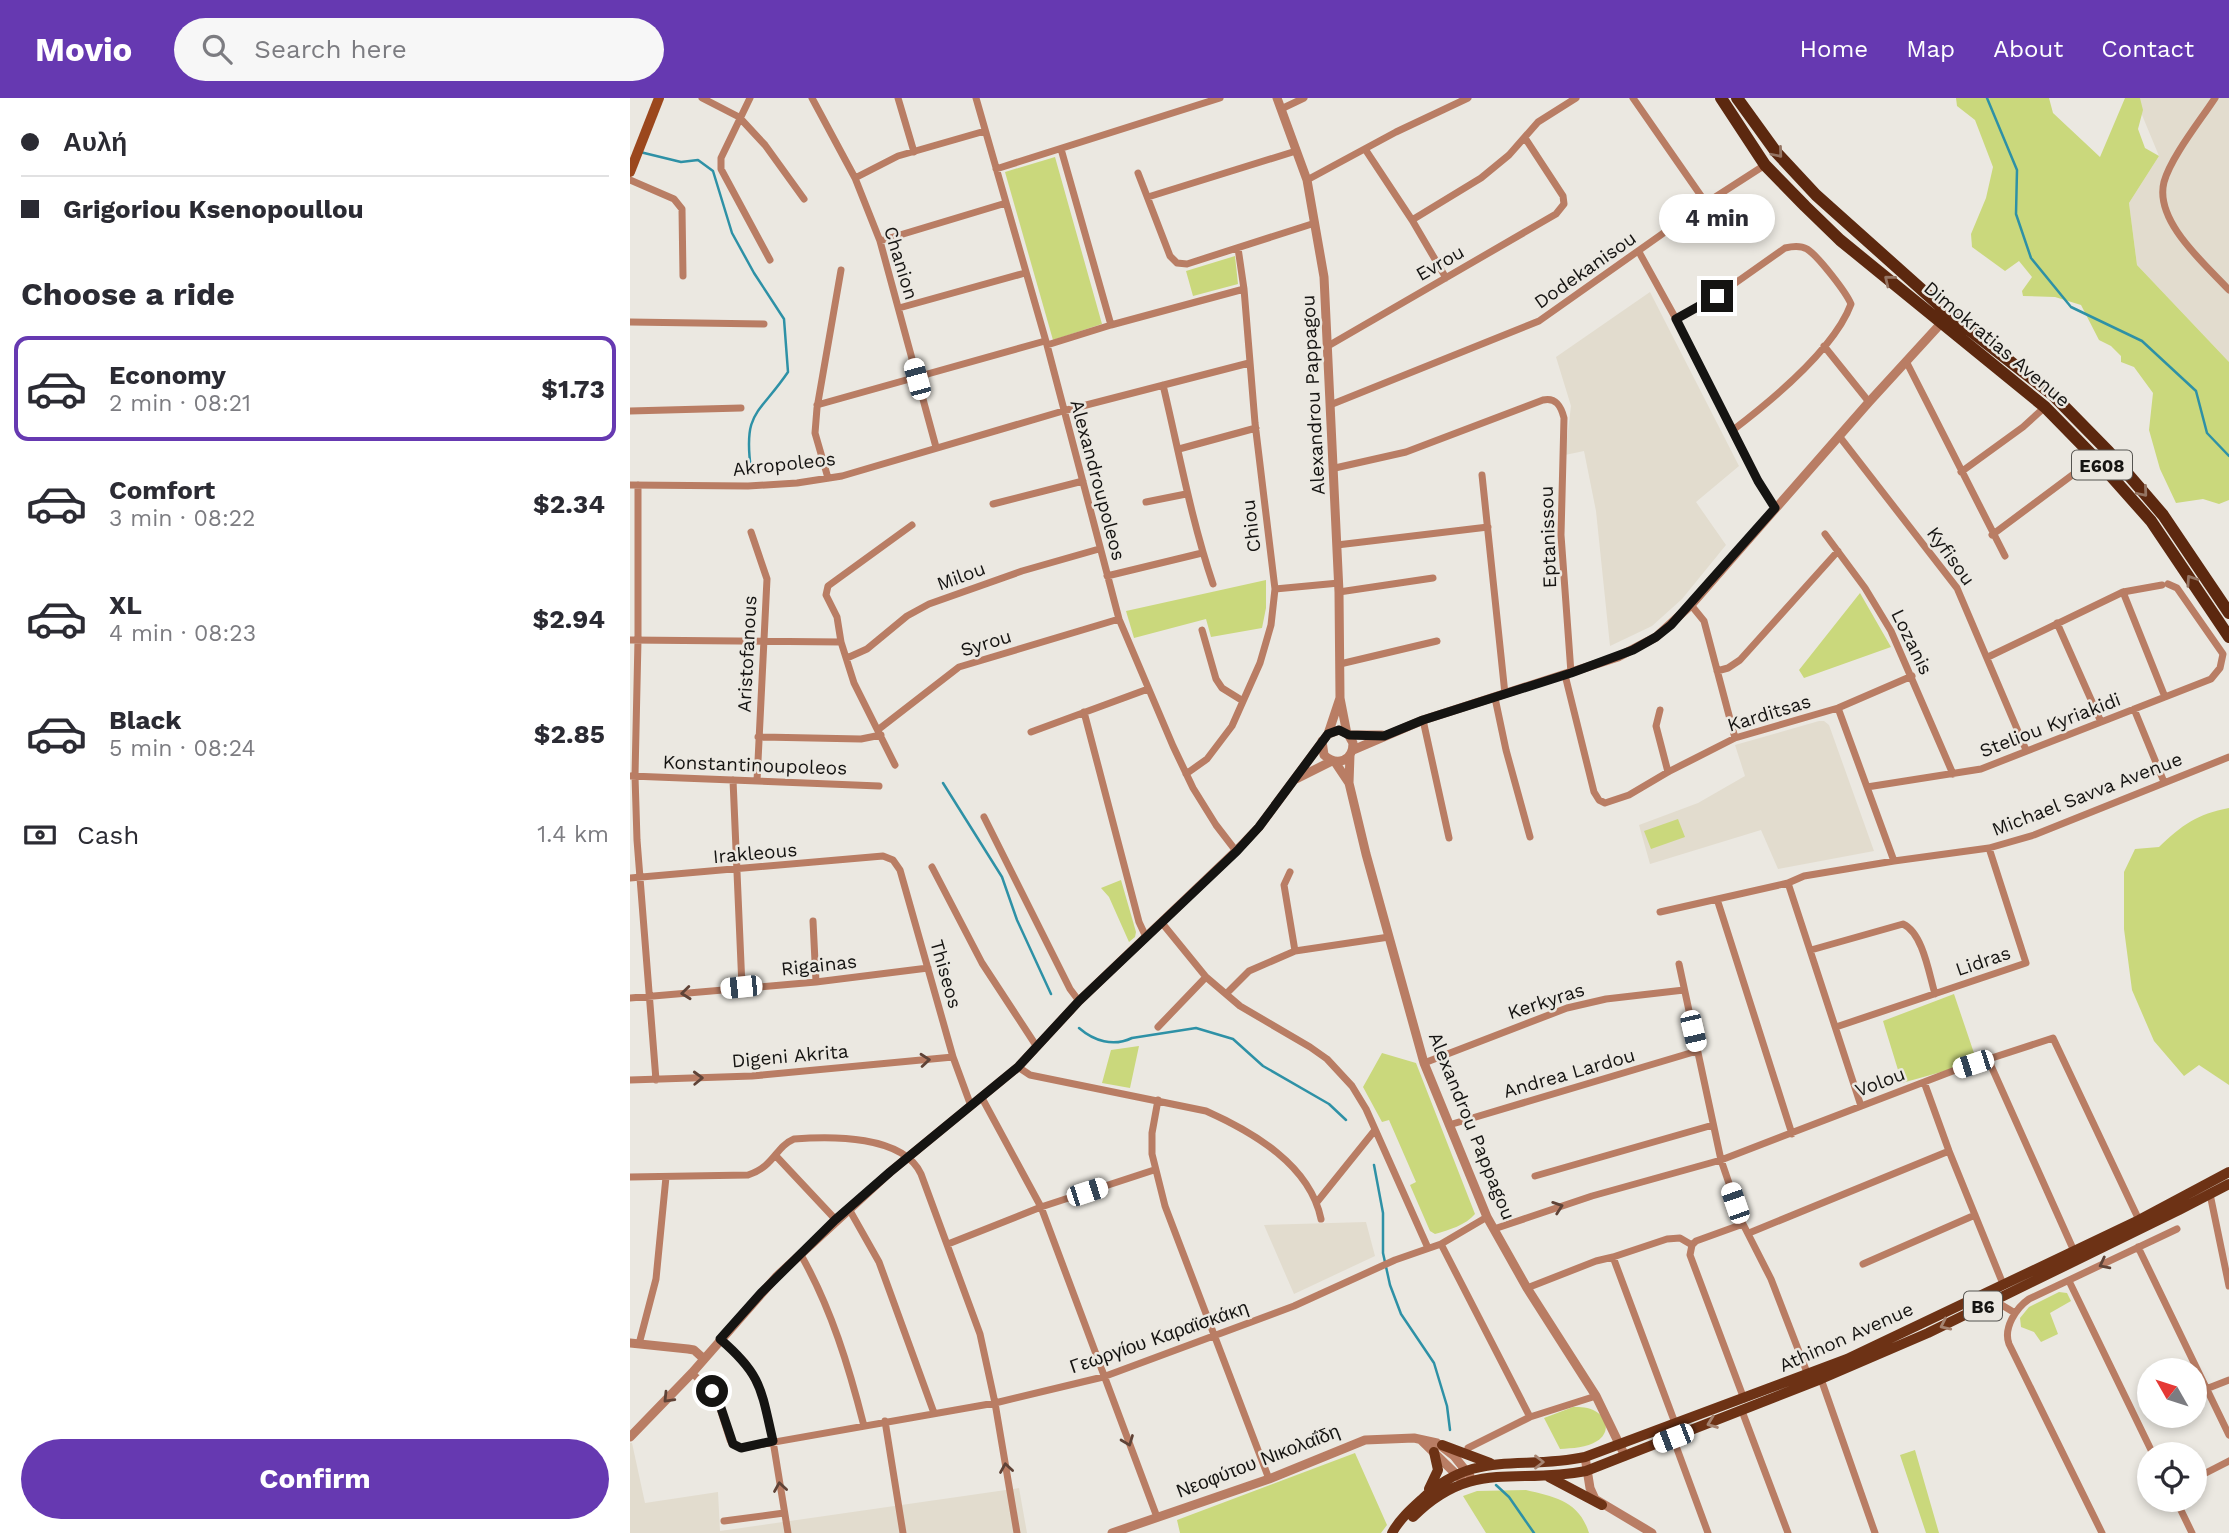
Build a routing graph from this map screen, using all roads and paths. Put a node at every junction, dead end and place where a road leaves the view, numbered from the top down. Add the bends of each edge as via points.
1 (659, 98) edge
2 (702, 98) edge
3 (750, 98) edge
4 (812, 98) edge
5 (898, 98) edge
6 (977, 98) edge
7 (1220, 98) edge
8 (1277, 98) edge
9 (1304, 98) edge
10 (1468, 98) edge
11 (1576, 98) edge
12 (1633, 98) edge
13 (1721, 98) edge
14 (1737, 98) edge
15 (2215, 98) edge
16 (1281, 109) junction
17 (739, 117) junction
18 (985, 131) junction
19 (1525, 138) junction
20 (1061, 149) junction
21 (1365, 149) junction
22 (1296, 151) junction
23 (914, 152) junction
24 (1765, 165) junction
25 (632, 168) edge
26 (996, 169) junction
27 (1138, 173) dead end
28 (855, 178) junction
29 (630, 180) edge
30 (1307, 180) junction
31 (1148, 197) junction
32 (804, 199) dead end
33 (1706, 203) junction
34 (1006, 204) junction
35 (1412, 220) junction
36 (1315, 223) junction
37 (880, 241) junction
38 (1238, 248) junction
39 (1639, 252) junction
40 (770, 260) dead end
41 (841, 270) dead end
42 (1025, 273) junction
43 (683, 276) dead end
44 (1447, 278) junction
45 (1244, 289) junction
46 (2229, 290) edge
47 (899, 308) junction
48 (1676, 319) junction
49 (1946, 319) junction
50 (630, 322) edge
51 (764, 324) dead end
52 (1111, 325) junction
53 (1046, 343) junction
54 (1328, 346) junction
55 (1824, 346) junction
56 (1249, 363) junction
57 (1907, 363) junction
58 (917, 379) junction
59 (1163, 385) junction
60 (1869, 402) junction
61 (817, 405) junction
62 (1330, 405) junction
63 (2045, 407) junction
64 (741, 408) dead end
65 (630, 411) edge
66 (1063, 411) junction
67 (1256, 428) junction
68 (1733, 430) junction
69 (1839, 436) junction
70 (936, 447) junction
71 (1179, 449) junction
72 (2095, 458) junction
73 (1335, 468) junction
74 (1961, 472) junction
75 (1482, 475) dead end
76 (828, 478) junction
77 (1083, 481) junction
78 (634, 485) edge
79 (1186, 494) junction
80 (1146, 502) dead end
81 (993, 504) dead end
82 (1775, 508) junction
83 (912, 525) dead end
84 (1488, 527) junction
85 (751, 532) dead end
86 (1825, 534) dead end
87 (1992, 535) junction
88 (1337, 545) junction
89 (1099, 549) junction
90 (1838, 551) junction
91 (1202, 553) junction
92 (2005, 556) dead end
93 (1107, 576) junction
94 (1433, 578) dead end
95 (1213, 584) dead end
96 (1339, 588) junction
97 (1275, 589) junction
98 (2123, 592) junction
99 (1690, 604) junction
100 (2229, 613) edge
101 (1119, 619) junction
102 (2057, 623) junction
103 (1202, 630) dead end
104 (2229, 637) edge
105 (634, 640) edge
106 (763, 641) junction
107 (1437, 641) dead end
108 (841, 642) junction
109 (1988, 657) junction
110 (847, 658) junction
111 (1340, 664) junction
112 (1717, 671) junction
113 (1568, 674) junction
114 (1912, 676) junction
115 (1148, 690) junction
116 (1500, 696) junction
117 (2165, 697) junction
118 (1340, 698) junction
119 (1243, 701) junction
120 (1838, 708) junction
121 (2134, 709) junction
122 (1660, 710) dead end
123 (1084, 712) junction
124 (1423, 720) junction
125 (2101, 722) junction
126 (880, 732) junction
127 (1031, 732) dead end
128 (1348, 734) junction
129 (1384, 736) junction
130 (758, 737) junction
131 (1325, 738) junction
132 (1735, 738) junction
133 (2026, 750) junction
134 (1352, 753) junction
135 (2229, 757) edge
136 (1333, 761) junction
137 (895, 765) dead end
138 (1668, 772) junction
139 (1186, 774) junction
140 (1953, 774) junction
141 (632, 776) edge
142 (1295, 779) junction
143 (733, 780) junction
144 (757, 781) junction
145 (2164, 782) junction
146 (1349, 783) junction
147 (879, 786) dead end
148 (1867, 787) junction
149 (1601, 802) joint
150 (984, 817) dead end
151 (1530, 837) dead end
152 (1449, 838) dead end
153 (1990, 848) junction
154 (1237, 851) junction
155 (883, 856) joint
156 (1894, 861) junction
157 (932, 867) dead end
158 (737, 870) junction
159 (1290, 872) dead end
160 (630, 878) edge
161 (641, 878) junction
162 (1788, 883) junction
163 (1717, 899) junction
164 (1660, 912) dead end
165 (813, 921) dead end
166 (1162, 923) junction
167 (1146, 937) junction
168 (1389, 937) junction
169 (1811, 950) junction
170 (1295, 951) junction
171 (1679, 964) dead end
172 (928, 968) junction
173 (1206, 977) junction
174 (816, 982) junction
175 (741, 987) junction
176 (1684, 990) junction
177 (1226, 994) junction
178 (1935, 994) junction
179 (650, 997) junction
180 (630, 998) edge
181 (1079, 1001) junction
182 (1158, 1027) dead end
183 (1836, 1027) junction
184 (1037, 1047) junction
185 (1698, 1051) junction
186 (953, 1057) junction
187 (1988, 1059) junction
188 (1424, 1063) junction
189 (1018, 1067) junction
190 (630, 1080) edge
191 (656, 1080) junction
192 (1924, 1082) junction
193 (982, 1098) junction
194 (1158, 1100) junction
195 (971, 1106) junction
196 (1861, 1106) junction
197 (1449, 1125) junction
198 (1713, 1125) junction
199 (1375, 1130) junction
200 (1792, 1134) junction
201 (1949, 1151) junction
202 (776, 1156) junction
203 (908, 1156) junction
204 (1721, 1160) junction
205 (1154, 1170) junction
206 (2229, 1172) edge
207 (1535, 1176) dead end
208 (630, 1177) edge
209 (666, 1177) junction
210 (2229, 1184) edge
211 (2210, 1195) junction
212 (1318, 1202) junction
213 (1041, 1207) junction
214 (849, 1209) junction
215 (1975, 1215) junction
216 (1487, 1217) junction
217 (1321, 1219) dead end
218 (835, 1220) junction
219 (1743, 1224) junction
220 (2139, 1224) junction
221 (1494, 1229) junction
222 (2178, 1229) dead end
223 (1749, 1233) junction
224 (948, 1244) junction
225 (1441, 1244) junction
226 (1692, 1245) junction
227 (2138, 1247) junction
228 (1428, 1248) junction
229 (2074, 1251) junction
230 (801, 1255) junction
231 (1613, 1258) junction
232 (1863, 1264) dead end
233 (2069, 1281) junction
234 (2003, 1284) junction
235 (2229, 1286) edge
236 (1527, 1288) junction
237 (1995, 1301) junction
238 (2015, 1314) junction
239 (1215, 1335) junction
240 (720, 1339) junction
241 (634, 1344) edge
242 (2191, 1358) edge
243 (704, 1359) junction
244 (692, 1373) junction
245 (1808, 1375) junction
246 (1103, 1377) junction
247 (1821, 1380) junction
248 (2229, 1380) edge
249 (2207, 1389) edge
250 (2207, 1391) edge
251 (1596, 1396) junction
252 (1744, 1399) junction
253 (995, 1402) junction
254 (1742, 1411) junction
255 (934, 1413) junction
256 (1530, 1417) junction
257 (885, 1421) junction
258 (1675, 1423) junction
259 (864, 1426) junction
260 (2229, 1435) edge
261 (630, 1437) edge
262 (1673, 1438) junction
263 (773, 1441) junction
264 (2147, 1442) edge
265 (1621, 1444) junction
266 (1438, 1448) junction
267 (1468, 1448) dead end
268 (1625, 1456) junction
269 (1585, 1457) junction
270 (2229, 1461) edge
271 (1492, 1464) junction
272 (1586, 1471) junction
273 (2207, 1472) edge
274 (1465, 1476) junction
275 (1547, 1477) junction
276 (1269, 1479) junction
277 (1426, 1495) junction
278 (1602, 1505) junction
279 (2182, 1512) edge
280 (784, 1513) junction
281 (1157, 1517) junction
282 (724, 1521) dead end
283 (788, 1533) edge
284 (903, 1533) edge
285 (1017, 1533) edge
286 (1112, 1533) edge
287 (1395, 1533) edge
288 (1652, 1533) edge
289 (1709, 1533) edge
290 (1788, 1533) edge
291 (1875, 1533) edge
292 (2102, 1533) edge
293 (2192, 1533) edge

1 - 25 main road
2 - 17 street
3 - 17 street
4 - 28 street, Chanion
5 - 23 street
6 - 18 street, Alexandroupoleos
7 - 20 street
8 - 16 street, Alexandrou Pappagou
9 - 16 street
10 - 21 street
11 - 19 street via 1538,122
12 - 33 street
13 - 24 highway, Dimokratias Avenue / E608
14 -> 49 highway, Dimokratias Avenue / E608 via 1815,195
15 - 46 street via 2171,167 2162,194 2174,226
16 - 22 street, Alexandrou Pappagou
17 - 32 street
17 - 40 street via 721,158 721,169
18 - 23 street
18 - 26 street, Alexandroupoleos
19 - 35 street via 1481,178
19 - 44 street, Evrou via 1564,204 1556,214
20 - 26 street
20 - 52 street
21 - 30 street
21 - 35 street
22 - 30 street, Alexandrou Pappagou
22 - 31 street
23 - 28 street
24 - 33 street, Dodekanisou
49 -> 24 highway, Dimokratias Avenue / E608 via 1840,240
26 - 34 street, Alexandroupoleos
27 - 31 street
28 - 37 street, Chanion
29 - 43 street via 674,199 682,209
30 - 36 street, Alexandrou Pappagou
31 - 38 street via 1170,256 1177,263
33 - 39 street, Dodekanisou
34 - 37 street
34 - 42 street, Alexandroupoleos
35 - 44 street
36 - 38 street
36 - 54 street, Alexandrou Pappagou
37 - 47 street, Chanion
38 - 45 street, Chiou
39 - 48 street
39 - 62 street, Dodekanisou via 1539,321
41 - 61 street
42 - 47 street
42 - 53 street, Alexandroupoleos
44 - 54 street, Evrou
45 - 52 street
45 - 56 street, Chiou
47 - 58 street, Chanion
48 - 55 street via 1794,245 1807,249 1851,304
48 - 68 street
49 - 57 street
49 - 63 highway, Dimokratias Avenue / E608
49 -> 100 highway, Dimokratias Avenue / E608 via 2053,395 2108,451 2163,515
50 - 51 street
52 - 53 street
53 - 58 street
53 - 66 street, Alexandroupoleos
54 - 62 street, Alexandrou Pappagou
55 - 60 street
55 - 68 street via 1794,379
56 - 59 street, Akropoleos
56 - 67 street, Chiou
57 - 60 street
57 - 74 street
58 - 61 street
58 - 70 street, Chanion
59 - 66 street, Akropoleos
59 - 71 street
60 - 69 street
61 - 76 street via 816,433
62 - 73 street, Alexandrou Pappagou
63 - 72 highway, Dimokratias Avenue / E608
63 - 74 street
64 - 65 street
66 - 70 street, Akropoleos
66 - 77 street, Alexandroupoleos
67 - 71 street
67 - 97 street, Chiou
68 - 82 street
69 - 82 street
69 - 109 street, Kyfisou via 1957,588
70 - 76 street, Akropoleos
71 - 79 street
72 - 87 street
104 -> 72 highway, Dimokratias Avenue / E608 via 2151,521
73 - 88 street, Alexandrou Pappagou
73 - 113 street, Eptanissou via 1406,452 1543,400 1555,402 1563,418 1561,535
74 - 87 street
75 - 84 street
76 - 78 street, Akropoleos via 748,486
77 - 81 street
77 - 89 street, Alexandroupoleos
78 - 105 street
79 - 80 street
79 - 91 street
82 - 99 street
83 - 108 street via 828,586 826,595 837,617
84 - 88 street
84 - 116 street
85 - 106 street, Aristofanous via 767,579
86 - 90 street, Lozanis
87 - 92 street
88 - 96 street, Alexandrou Pappagou
89 - 93 street, Alexandroupoleos
89 - 110 street, Milou via 929,604
90 - 112 street via 1740,660
90 - 114 street, Lozanis via 1879,609
91 - 93 street
91 - 95 street
93 - 101 street, Alexandroupoleos
94 - 96 street
96 - 97 street
96 - 111 street, Alexandrou Pappagou
97 - 119 street, Chiou via 1270,629
98 - 102 street
98 - 117 street
98 - 117 street, Steliou Kyriakidi via 2165,585 2177,588 2222,654 2220,668 2211,679
99 - 112 street via 1704,621
99 - 113 street via 1656,637 1618,657
101 - 115 street, Alexandroupoleos
101 - 126 street, Syrou via 959,667
102 - 109 street
102 - 125 street
103 - 119 street via 1216,680
105 - 106 street
105 - 141 street
106 - 108 street
106 - 130 street, Aristofanous
107 - 111 street
108 - 110 street
109 - 133 street, Kyfisou
110 - 126 street via 862,701
111 - 118 street, Alexandrou Pappagou
112 - 132 street
113 - 116 street
113 - 149 street, Eptanissou via 1594,792
114 - 120 street, Karditsas
114 - 140 street, Lozanis
115 - 123 street
115 - 139 street, Alexandroupoleos
116 - 124 street
116 - 151 street via 1506,750
117 - 121 street, Steliou Kyriakidi
118 - 128 street, Alexandrou Pappagou
118 - 131 street, Alexandrou Pappagou
119 - 139 street, Chiou via 1220,745
120 - 132 street, Karditsas
120 - 148 street
121 - 125 street, Steliou Kyriakidi
121 - 145 street
122 - 138 street via 1656,726
123 - 127 street
123 - 167 street
124 - 129 street
124 - 152 street
125 - 133 street, Steliou Kyriakidi
126 - 130 street via 861,739
126 - 137 street
128 - 129 street
128 - 131 street via 1339,730
128 - 134 street
129 - 134 street
130 - 144 street, Aristofanous
131 - 136 street via 1324,755
131 - 142 street, Alexandrou Pappagou
132 - 138 street, Karditsas
133 - 140 street, Steliou Kyriakidi via 1981,769
134 - 136 street via 1343,761
134 - 146 street, Alexandrou Pappagou
135 - 145 street, Michael Savva Avenue
136 - 142 street
136 - 146 street, Alexandrou Pappagou
138 - 149 street, Karditsas via 1629,795
139 - 154 street, Alexandroupoleos
140 - 148 street, Steliou Kyriakidi
141 - 143 street, Konstantinoupoleos
141 - 161 street
142 - 154 street, Alexandrou Pappagou
143 - 144 street, Konstantinoupoleos
143 - 158 street
144 - 147 street, Konstantinoupoleos
145 - 153 street, Michael Savva Avenue
146 - 168 street, Alexandrou Pappagou
148 - 156 street
150 - 181 street
153 - 156 street, Michael Savva Avenue
153 - 178 street, Lidras via 2026,962
154 - 166 street, Alexandrou Pappagou
155 - 158 street, Irakleous
155 - 172 street, Thiseos via 900,870
156 - 162 street, Michael Savva Avenue via 1804,876
157 - 184 street via 982,963
158 - 161 street, Irakleous
158 - 175 street
159 - 170 street via 1284,885
160 - 161 street, Irakleous
161 - 179 street
162 - 163 street, Michael Savva Avenue
162 - 169 street
163 - 164 street, Michael Savva Avenue
163 - 200 street
165 - 174 street
166 - 167 street, Alexandrou Pappagou
166 - 173 street
167 - 181 street, Alexandrou Pappagou
168 - 170 street
168 - 188 street, Alexandrou Pappagou
169 - 178 street via 1903,924 1917,937
169 - 183 street
170 - 177 street via 1248,971
171 - 176 street
172 - 174 street, Rigainas
172 - 186 street, Thiseos
173 - 177 street
173 - 182 street
174 - 175 street, Rigainas
175 -> 179 street, Rigainas
176 - 185 street
176 - 188 street, Kerkyras via 1606,999 1567,1009
177 - 199 street via 1327,1059 1352,1086
178 - 183 street, Lidras
179 - 180 street, Rigainas
179 - 191 street
181 - 184 street, Alexandrou Pappagou
183 - 196 street
184 - 189 street, Alexandrou Pappagou
185 - 197 street, Andrea Lardou
185 - 198 street
191 -> 186 street, Digeni Akrita
186 - 195 street, Thiseos
187 - 192 street, Volou
187 - 220 street, Volou via 2053,1038
187 - 229 street
188 - 197 street, Alexandrou Pappagou
189 - 193 street, Alexandrou Pappagou
189 - 194 street via 1030,1075
190 - 191 street, Digeni Akrita
192 - 196 street, Volou
192 - 201 street
193 - 195 street, Alexandrou Pappagou
193 - 213 street
194 - 205 street via 1152,1133
194 - 212 street via 1206,1111 1259,1138 1286,1162
195 - 203 street, Alexandrou Pappagou
196 - 200 street, Volou
197 - 216 street, Alexandrou Pappagou
198 - 204 street
198 - 207 street
199 - 212 street
199 - 228 street
200 - 204 street, Volou
201 - 215 street
201 - 223 street
202 - 203 street via 790,1140 801,1138 870,1142
202 - 209 street via 748,1175
202 - 218 street
203 - 214 street, Alexandrou Pappagou
203 - 224 street via 918,1167
204 - 219 street
221 -> 204 street, Volou
205 - 213 street
205 - 239 street
206 - 220 main road, Athinon Avenue / B6
208 - 209 street
209 - 241 street via 656,1279
210 - 211 main road, Athinon Avenue / B6
211 - 220 main road, Athinon Avenue / B6
211 - 235 street
212 - 217 street
213 - 224 street
213 - 246 street
214 - 218 street, Alexandrou Pappagou
214 - 255 street via 879,1262
215 - 232 street
215 - 234 street
216 - 221 street, Alexandrou Pappagou
216 - 225 street, Γεωργίου Καραϊσκάκη
218 - 230 street, Alexandrou Pappagou
219 - 223 street
219 - 226 street
220 - 227 street
220 - 229 main road, Athinon Avenue / B6
220 - 237 main road, Athinon Avenue / B6
221 - 236 street, Alexandrou Pappagou
222 - 227 street
223 - 245 street
224 - 253 street via 980,1334
225 - 228 street, Γεωργίου Καραϊσκάκη
225 - 256 street
226 - 231 street via 1680,1238 1667,1239
226 - 252 street via 1690,1255
227 -> 233 street
227 - 242 street
228 - 239 street, Γεωργίου Καραϊσκάκη
229 - 234 main road, Athinon Avenue / B6
230 - 240 street, Alexandrou Pappagou
230 - 259 street via 849,1366
231 - 236 street
231 - 258 street
233 - 238 street via 2029,1299
233 - 264 street
234 - 245 main road, Athinon Avenue / B6
236 - 251 street, Alexandrou Pappagou
237 - 238 street
237 -> 247 main road, Athinon Avenue / B6
238 - 292 street via 2008,1332 2010,1344
239 - 246 street, Γεωργίου Καραϊσκάκη
239 - 276 street
240 - 243 street, Alexandrou Pappagou
240 - 263 street via 757,1379
241 - 243 street via 694,1350
243 - 244 street, Alexandrou Pappagou
244 -> 261 street, Alexandrou Pappagou
244 - 263 street, Γεωργίου Καραϊσκάκη via 716,1396 733,1444 741,1448
245 - 252 main road, Athinon Avenue / B6
246 - 253 street, Γεωργίου Καραϊσκάκη
246 -> 281 street
247 - 254 main road, Athinon Avenue / B6
247 - 291 street
248 - 249 street
250 - 260 street
251 - 256 street
251 - 265 street, Alexandrou Pappagou
252 - 258 main road, Athinon Avenue / B6
253 - 255 street, Γεωργίου Καραϊσκάκη
285 -> 253 street
254 -> 262 main road, Athinon Avenue / B6
254 - 290 street
255 - 257 street, Γεωργίου Καραϊσκάκη
256 - 267 street
257 - 259 street, Γεωργίου Καραϊσκάκη
257 - 284 street
258 - 265 main road, Athinon Avenue / B6
259 - 263 street, Γεωργίου Καραϊσκάκη
262 - 268 main road, Athinon Avenue / B6
262 - 289 street
280 -> 263 street
265 - 268 street, Alexandrou Pappagou
265 - 269 main road, Athinon Avenue / B6
266 - 271 main road
266 - 274 street, Νεοφύτου Νικολαΐδη
266 - 276 street, Νεοφύτου Νικολαΐδη via 1419,1439 1365,1440
266 - 277 main road via 1438,1470
268 - 272 main road, Athinon Avenue / B6
271 -> 269 main road, Athinon Avenue / B6
269 - 272 street
270 - 273 street
271 - 274 main road, Athinon Avenue / B6
272 - 275 main road, Athinon Avenue / B6
272 - 278 street via 1591,1492
274 - 275 main road, Athinon Avenue / B6
274 - 277 main road, B6
274 - 287 main road, B6
275 - 278 main road
276 - 281 street, Νεοφύτου Νικολαΐδη
277 - 287 main road, B6 via 1406,1513
278 - 288 street
279 - 293 street
280 - 282 street
280 - 283 street
281 - 286 street, Νεοφύτου Νικολαΐδη

